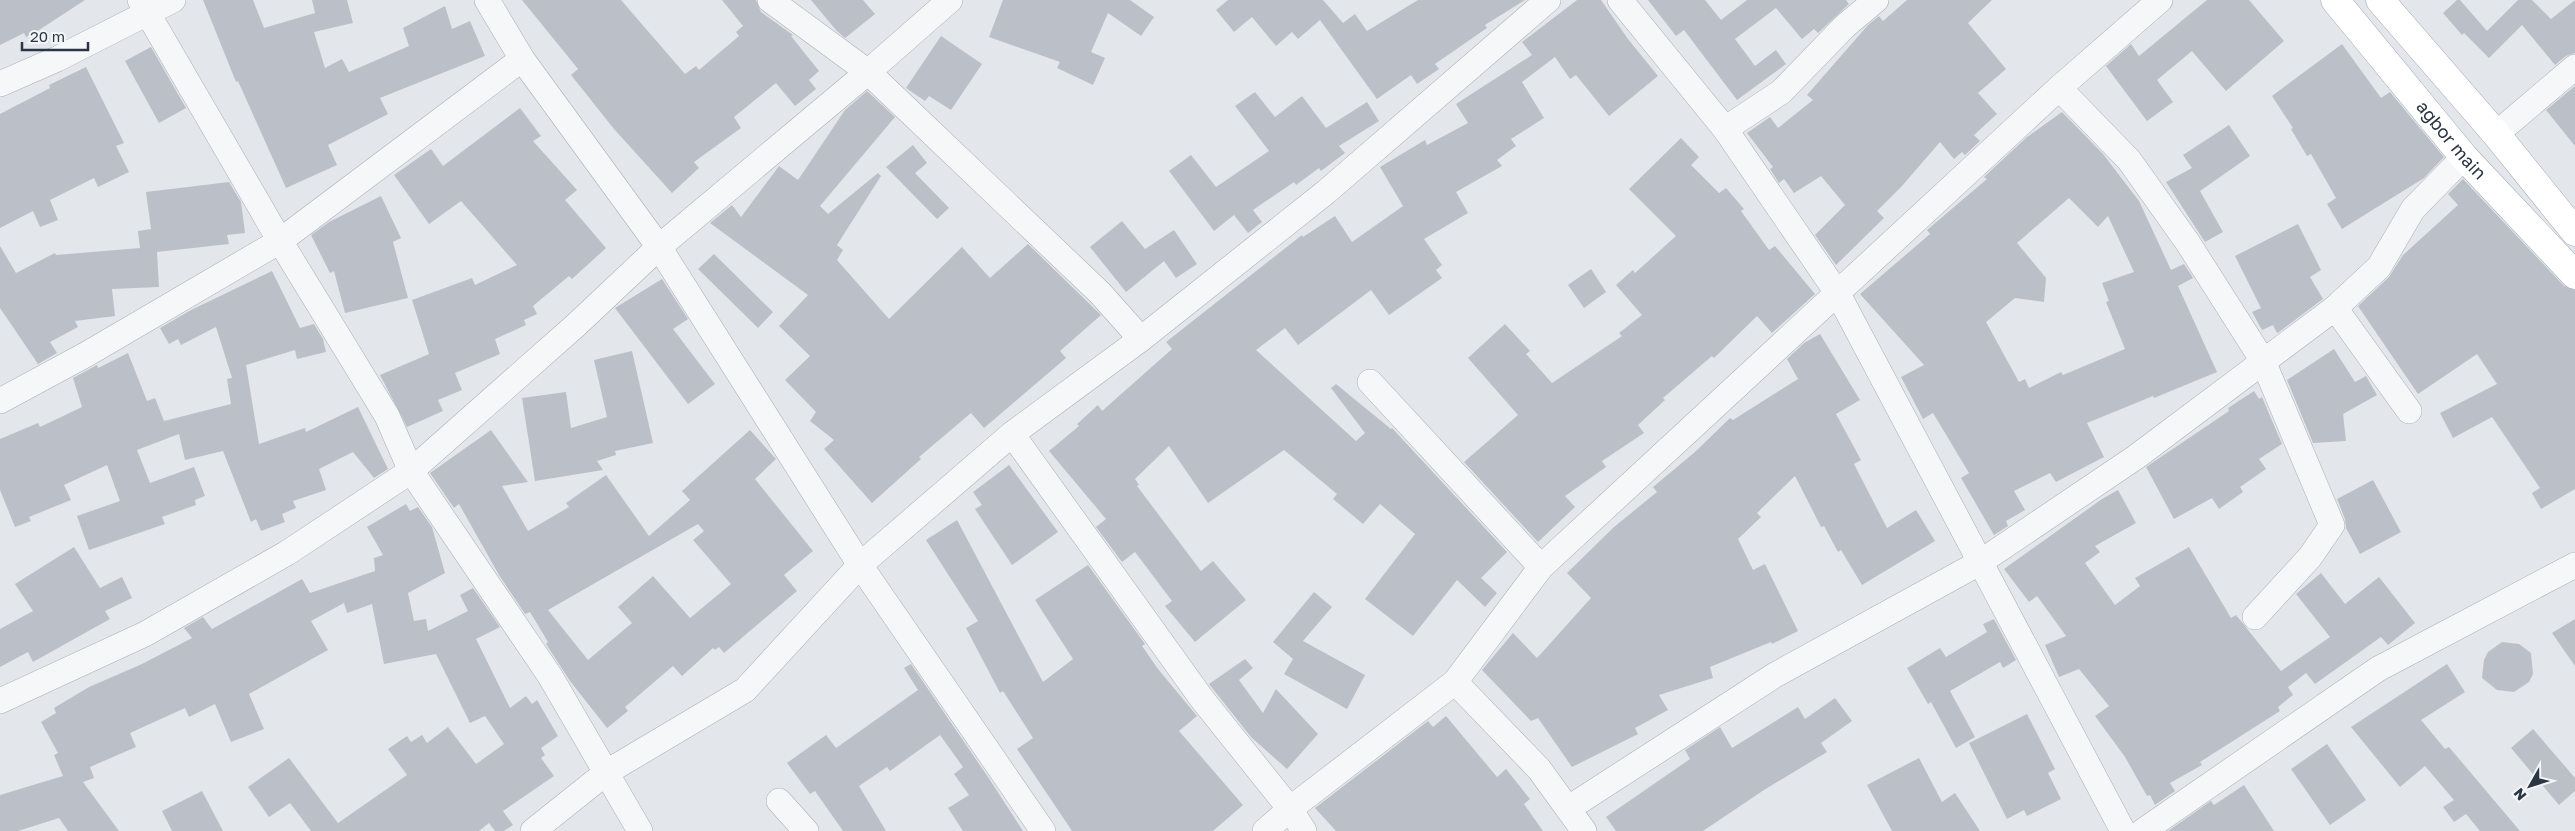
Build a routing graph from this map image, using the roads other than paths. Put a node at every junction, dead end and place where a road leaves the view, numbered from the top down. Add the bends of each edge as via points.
1 (173, 0) edge
2 (487, 0) edge
3 (770, 0) edge
4 (950, 0) edge
5 (1548, 0) edge
6 (1620, 0) edge
7 (1876, 0) edge
8 (2160, 0) edge
9 (2335, 0) edge
10 (2380, 0) edge
11 (145, 6) edge
12 (522, 59) junction
13 (2575, 67) edge
14 (868, 72) junction
15 (0, 84) edge
16 (2059, 88) junction
17 (1725, 129) junction
18 (2496, 134) junction
19 (2464, 157) junction
20 (2575, 232) edge
21 (280, 241) junction
22 (659, 247) junction
23 (2574, 272) edge
24 (1838, 294) junction
25 (2335, 308) junction
26 (1141, 339) junction
27 (2263, 361) junction
28 (1370, 382) dead end
29 (0, 401) edge
30 (2409, 411) dead end
31 (1012, 434) junction
32 (412, 471) junction
33 (1979, 563) junction
34 (860, 565) junction
35 (2575, 565) edge
36 (1541, 567) junction
37 (2254, 617) dead end
38 (1455, 682) junction
39 (0, 700) edge
40 (608, 772) junction
41 (779, 802) dead end
42 (1569, 808) junction
43 (1290, 809) junction
44 (533, 831) edge
45 (640, 831) edge
46 (806, 831) edge
47 (1043, 831) edge
48 (1265, 831) edge
49 (1304, 831) edge
50 (1584, 831) edge
51 (2123, 831) edge
52 (2143, 831) edge

1 - 11 street
2 - 12 street
3 - 14 street
4 - 14 street
5 - 26 street via 1326,192
6 - 17 street
7 - 17 street via 1845,26 1781,92
8 - 16 street
9 - 19 main road, agbor main
10 - 18 main road
11 - 15 street
11 - 21 street
12 - 21 street
12 - 22 street
13 - 18 street
14 - 22 street
14 - 26 street via 1100,293
16 - 24 street
16 - 27 street via 2129,160 2188,243
17 - 24 street
18 - 20 main road
19 - 23 main road, agbor main
19 - 25 street via 2413,208 2379,267
21 - 29 street
21 - 32 street via 387,416
22 - 32 street
22 - 34 street
24 - 33 street
24 - 36 street
25 - 27 street
25 - 30 street
26 - 31 street
27 - 33 street via 2136,457
27 - 37 street via 2332,525 2310,557
28 - 36 street
31 - 34 street
31 - 43 street via 1202,699
32 - 39 street via 287,553 145,634
32 - 40 street via 550,676
33 - 42 street via 1775,675
33 - 51 street
34 - 40 street via 745,690
34 - 47 street
35 - 52 street via 2378,669
36 - 38 street
38 - 42 street via 1539,770
38 - 43 street
40 - 44 street
40 - 45 street
41 - 46 street
42 - 50 street
43 - 48 street
43 - 49 street

